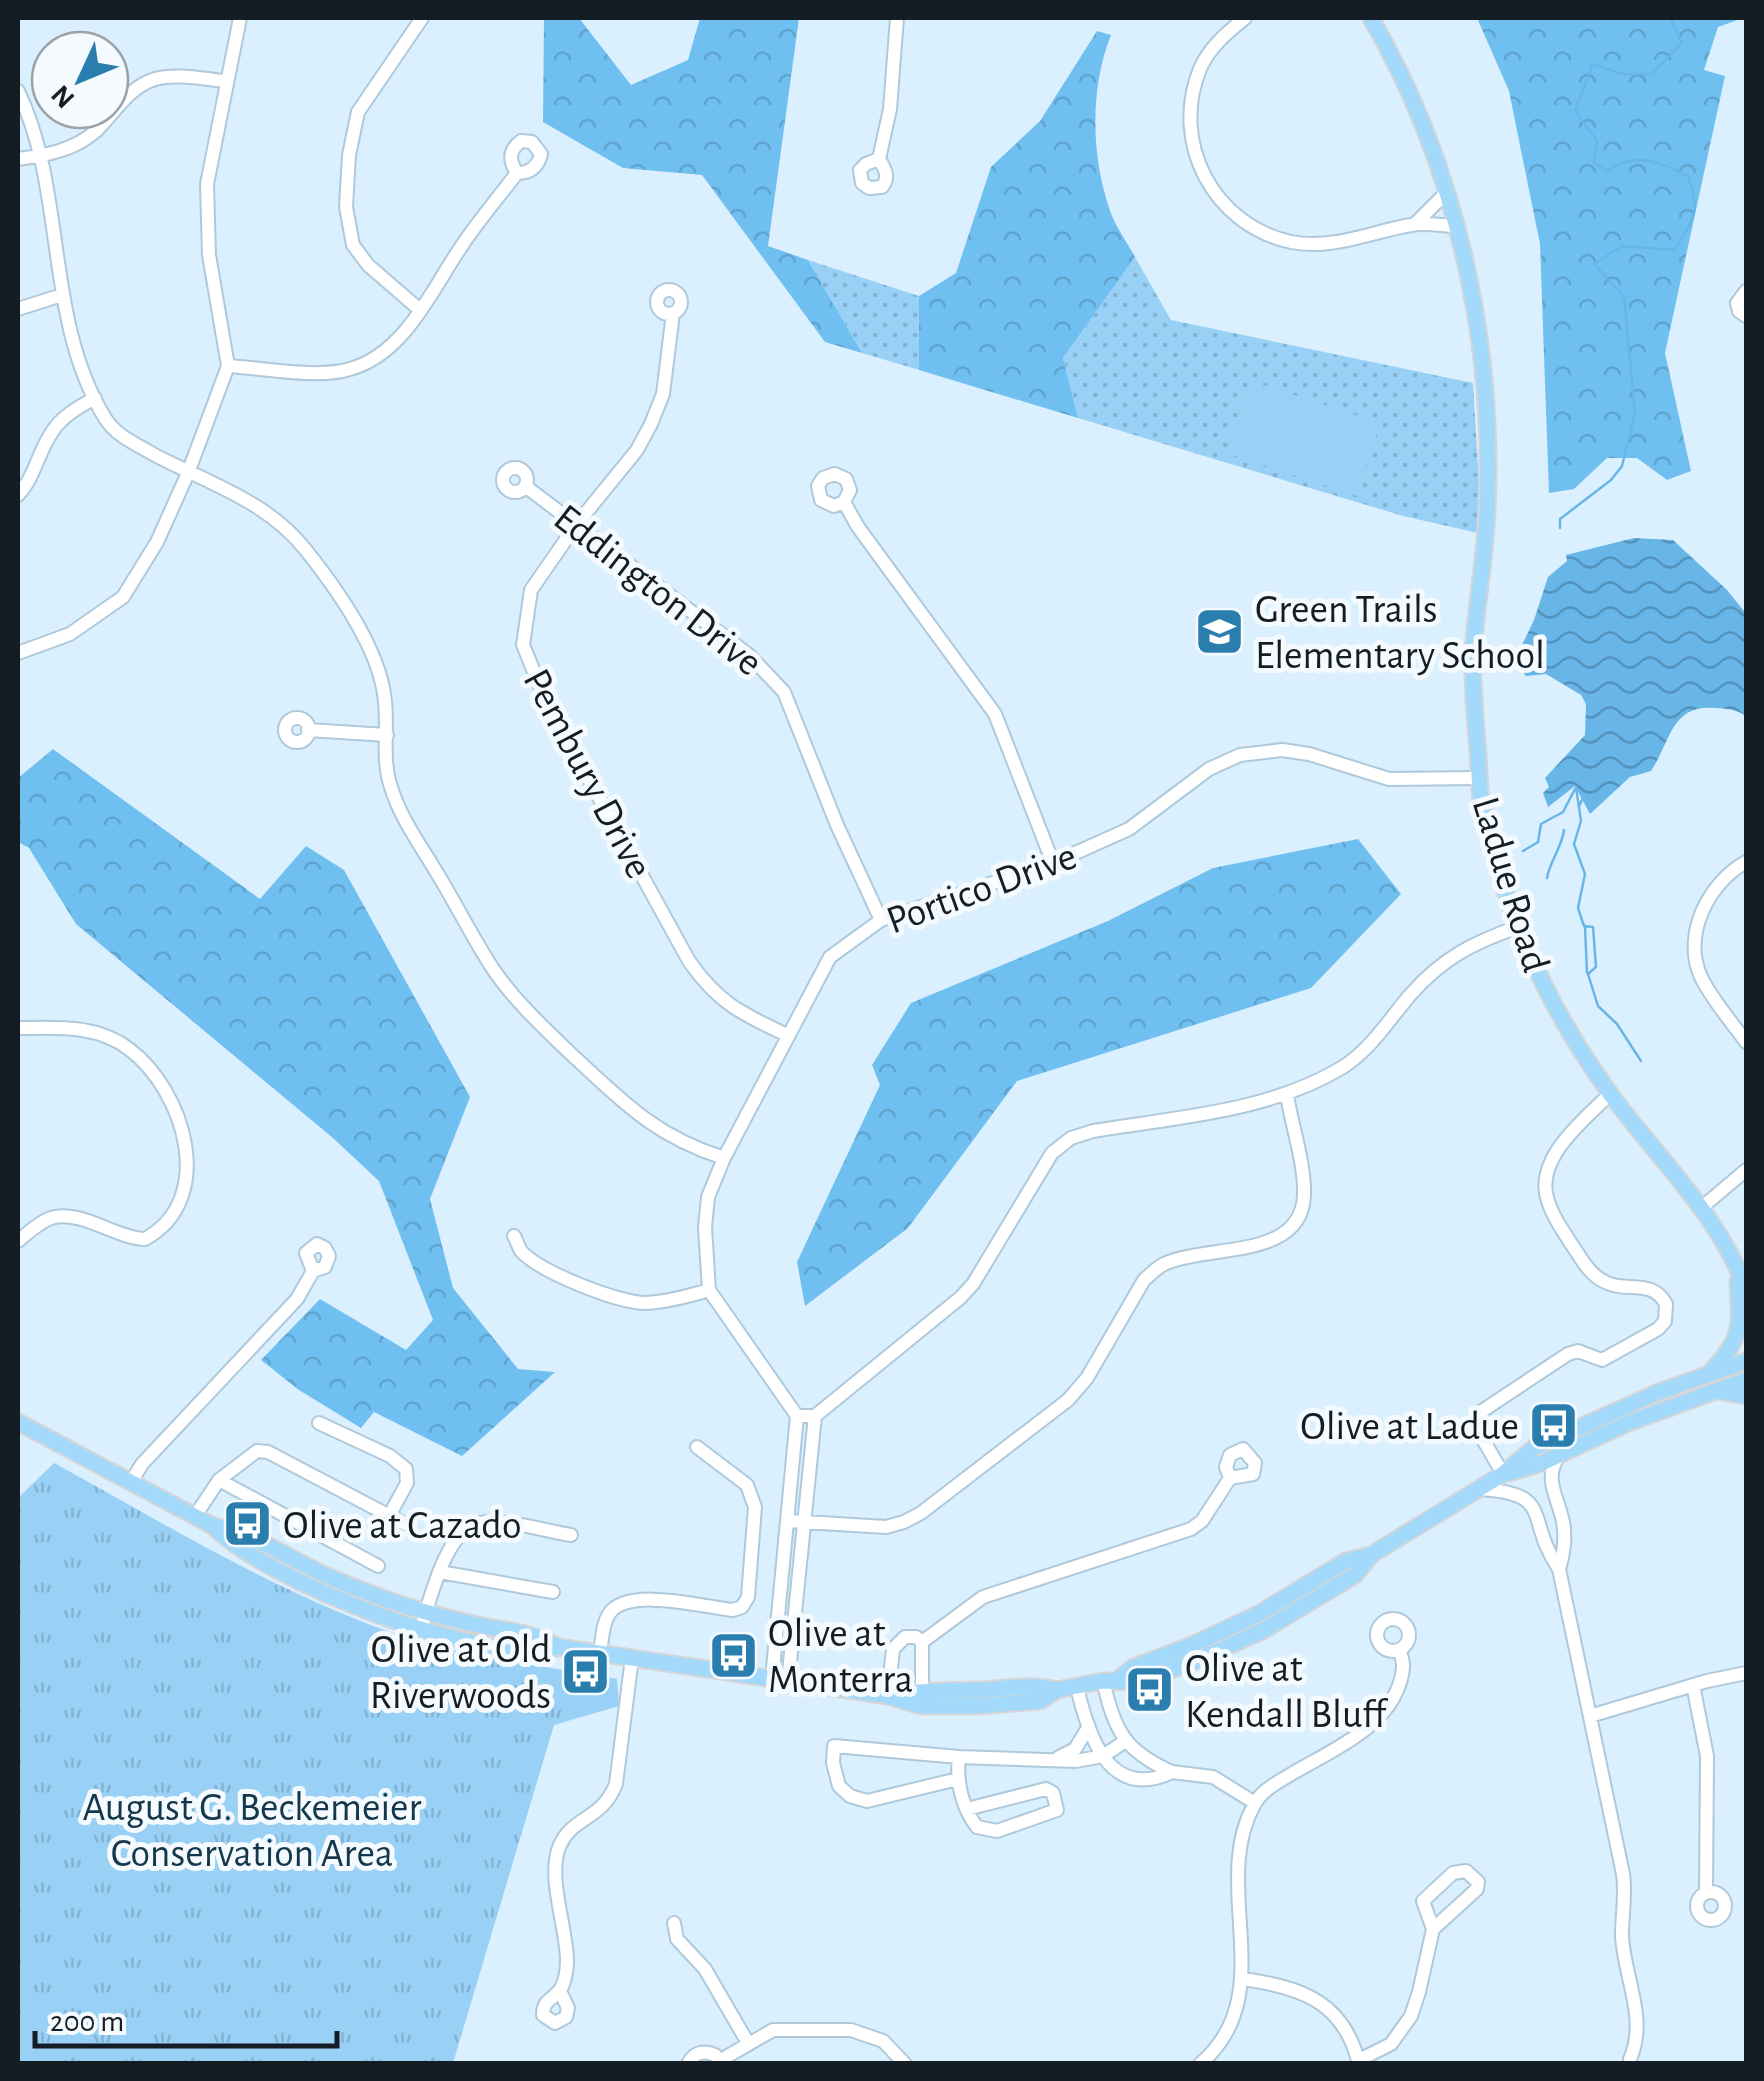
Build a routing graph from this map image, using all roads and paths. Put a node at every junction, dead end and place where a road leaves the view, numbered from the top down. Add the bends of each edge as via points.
1 (240, 18) edge
2 (422, 18) edge
3 (897, 18) edge
4 (1245, 18) edge
5 (1371, 18) edge
6 (225, 82) junction
7 (18, 91) edge
8 (40, 156) junction
9 (879, 159) dead end
10 (18, 160) edge
11 (517, 174) dead end
12 (1447, 192) junction
13 (1415, 224) junction
14 (1458, 226) junction
15 (1746, 291) edge
16 (62, 294) junction
17 (18, 308) edge
18 (420, 310) junction
19 (674, 313) dead end
20 (1746, 316) edge
21 (228, 366) junction
22 (95, 398) junction
23 (188, 473) junction
24 (525, 486) dead end
25 (18, 495) edge
26 (844, 502) dead end
27 (576, 525) junction
28 (18, 653) edge
29 (308, 730) dead end
30 (387, 735) junction
31 (1479, 778) junction
32 (1746, 862) edge
33 (1052, 863) junction
34 (881, 920) junction
35 (1518, 927) junction
36 (18, 1028) edge
37 (787, 1034) junction
38 (1746, 1042) edge
39 (1610, 1094) junction
40 (1287, 1095) junction
41 (724, 1158) junction
42 (1746, 1170) edge
43 (1700, 1210) junction
44 (514, 1236) dead end
45 (18, 1240) edge
46 (1738, 1267) junction
47 (313, 1272) dead end
48 (709, 1290) junction
49 (1746, 1290) edge
50 (1746, 1361) edge
51 (1710, 1373) junction
52 (1746, 1380) edge
53 (1714, 1391) junction
54 (1746, 1396) edge
55 (797, 1416) junction
56 (815, 1416) junction
57 (18, 1422) edge
58 (320, 1423) dead end
59 (697, 1448) dead end
60 (1560, 1454) junction
61 (1504, 1474) junction
62 (1230, 1478) dead end
63 (219, 1480) junction
64 (131, 1482) junction
65 (1478, 1489) junction
66 (195, 1516) junction
67 (389, 1516) junction
68 (788, 1521) junction
69 (804, 1522) junction
70 (404, 1524) dead end
71 (571, 1535) dead end
72 (378, 1566) dead end
73 (1560, 1570) junction
74 (440, 1572) junction
75 (553, 1592) dead end
76 (424, 1620) junction
77 (922, 1642) junction
78 (1399, 1650) dead end
79 (600, 1654) junction
80 (632, 1658) junction
81 (1746, 1674) edge
82 (780, 1680) junction
83 (1110, 1681) junction
84 (1693, 1686) junction
85 (1077, 1687) junction
86 (922, 1690) junction
87 (1057, 1690) junction
88 (888, 1696) junction
89 (1590, 1716) junction
90 (1088, 1728) junction
91 (1124, 1742) junction
92 (1103, 1756) junction
93 (959, 1757) junction
94 (1052, 1759) junction
95 (1172, 1772) junction
96 (958, 1779) junction
97 (1254, 1803) junction
98 (967, 1809) junction
99 (1706, 1893) dead end
100 (674, 1923) dead end
101 (1434, 1929) junction
102 (1243, 1979) junction
103 (560, 1991) dead end
104 (748, 2044) junction
105 (722, 2062) edge
106 (1359, 2062) edge
107 (1627, 2062) edge
108 (688, 2064) edge
109 (905, 2064) edge
110 (1200, 2064) edge

1 - 6 street
2 - 18 street via 358,112 346,207 353,245
3 - 9 street
4 - 13 street via 1210,52 1194,96 1189,127 1211,189 1237,218 1288,241 1344,242
5 - 12 main road, Ladue Road via 1414,100
6 - 8 street via 153,80 124,98 84,140
6 - 21 street via 207,184 207,224
7 - 8 street
8 - 10 street
8 - 16 street
11 - 18 street
12 - 13 street
12 - 14 main road, Ladue Road
13 - 14 street
14 - 31 main road, Ladue Road via 1486,398 1488,509 1473,659
15 - 20 street via 1737,303
16 - 17 street
16 - 22 street
18 - 21 street via 405,332 354,369
19 - 27 street, Pembury Drive via 651,424
21 - 23 street
22 - 23 street via 121,436
22 - 25 street via 60,422
23 - 28 street via 123,597 70,634
23 - 30 street via 272,515 309,554 374,656
24 - 27 street, Eddington Drive
26 - 33 street via 996,714
27 - 34 street, Eddington Drive via 750,656 784,692
27 - 37 street, Pembury Drive via 531,590 523,631 528,660 703,981 739,1013
29 - 30 street
30 - 41 street via 387,771 400,810 506,987 638,1116
31 - 33 street, Portico Drive via 1390,779 1309,754 1258,751 1210,770 1129,829
31 - 35 main road, Ladue Road
32 - 38 street via 1706,902 1694,950 1707,988
33 - 34 street, Portico Drive
34 - 37 street, Portico Drive via 830,957
35 - 39 main road, Ladue Road via 1540,982
35 - 40 street via 1461,950 1425,979 1361,1052
36 - 45 street via 76,1028 130,1049 178,1112 184,1136 182,1197 170,1221 145,1239 68,1216 48,1219
37 - 41 street, Portico Drive
39 - 43 main road, Ladue Road
39 - 61 street via 1556,1153 1546,1198 1591,1272 1608,1284 1656,1292 1666,1304 1665,1321 1602,1360 1568,1354 1478,1413 1477,1429
40 - 56 street via 1070,1138 1052,1153 973,1284
40 - 69 street via 1304,1196 1290,1229 1271,1240 1156,1269 1068,1400 921,1513 886,1526
41 - 48 street, Portico Drive via 708,1197
42 - 43 street
43 - 46 main road, Ladue Road
44 - 48 street via 538,1263 634,1302
46 - 49 main road, Ladue Road
46 - 51 main road via 1738,1335
47 - 64 street via 298,1299
48 - 55 street
50 - 51 main road
51 - 61 main road via 1534,1448
52 - 53 main road
53 - 54 main road
53 - 60 main road
55 - 56 street
55 - 68 street
56 - 69 street
57 - 64 main road
58 - 67 street via 406,1469 407,1483
59 - 79 street via 747,1485 755,1507 748,1597 733,1610 621,1602 606,1618
60 - 61 main road
60 - 73 street via 1550,1479 1565,1533
61 - 65 main road
62 - 77 street via 1191,1529 983,1597
63 - 66 street
63 - 67 street via 246,1456 268,1452
63 - 72 street
64 - 66 main road
65 - 73 street via 1527,1498
65 - 83 main road via 1372,1555 1346,1561 1260,1613
66 - 76 main road
67 - 70 street
68 - 69 street
68 - 82 street
69 - 82 street
71 - 74 street via 474,1523 451,1546
73 - 89 street
74 - 75 street
74 - 76 street
76 - 79 main road via 540,1636 558,1647
77 - 86 street
77 - 88 street via 911,1636 897,1642
78 - 97 street via 1404,1670 1398,1690 1371,1726
79 - 80 main road
80 - 82 main road
80 - 103 street via 616,1784 609,1802 573,1826 558,1849 567,1965
81 - 84 street
82 - 88 main road
83 - 85 main road
83 - 91 street via 1110,1713
84 - 89 street
84 - 99 street via 1708,1756
85 - 87 main road
85 - 90 street
86 - 87 main road via 1038,1684
86 - 88 main road
87 - 88 main road via 1040,1701 977,1706 921,1706
89 - 107 street via 1626,1894 1624,1956 1638,2025
90 - 92 street
90 - 94 street via 1075,1749
91 - 92 street
91 - 95 street
92 - 94 street
92 - 95 street via 1128,1777 1156,1780
93 - 94 street
93 - 96 street
93 - 96 street via 834,1746 833,1754 838,1786 859,1800
95 - 97 street via 1213,1777
96 - 98 street
97 - 102 street via 1240,1832
98 - 98 street via 986,1831 1057,1810 1046,1789
100 - 104 street via 677,1940 705,1969
101 - 101 street via 1423,1900 1460,1871 1473,1876 1474,1895
101 - 106 street via 1410,2016 1391,2044
102 - 106 street via 1318,1999 1337,2019
102 - 110 street via 1230,2033
104 - 105 street
104 - 109 street via 773,2030 852,2030 883,2040
105 - 108 street via 702,2052

